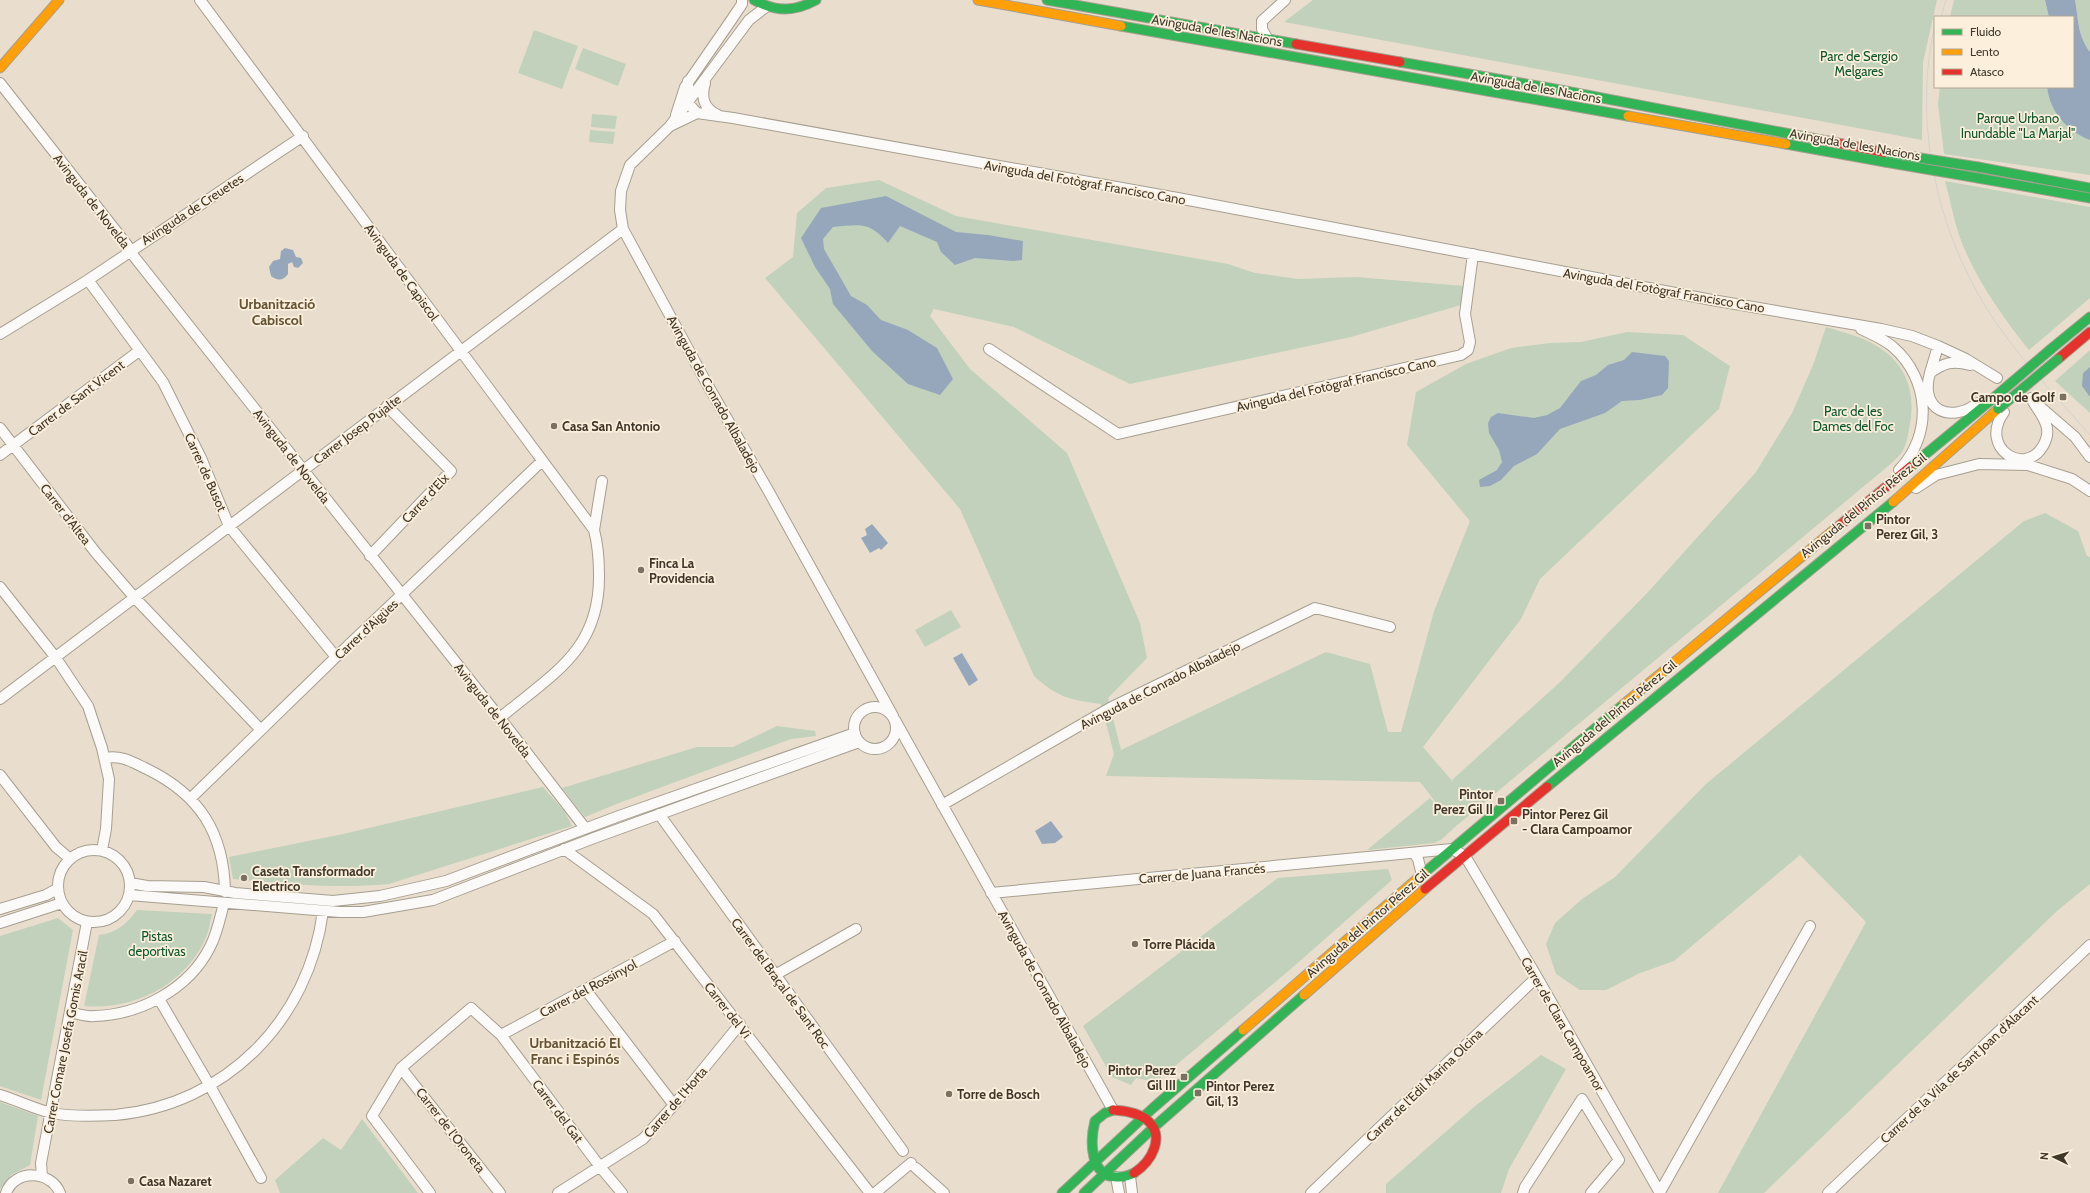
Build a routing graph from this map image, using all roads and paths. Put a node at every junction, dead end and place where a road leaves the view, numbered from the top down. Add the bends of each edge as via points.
1 (59, 0) edge
2 (200, 0) edge
3 (742, 0) edge
4 (754, 0) edge
5 (816, 0) edge
6 (978, 0) edge
7 (1047, 0) edge
8 (1285, 0) edge
9 (1078, 3) edge
10 (766, 7) junction
11 (1267, 38) junction
12 (0, 68) edge
13 (707, 78) junction
14 (0, 83) edge
15 (686, 84) junction
16 (688, 103) junction
17 (697, 113) junction
18 (721, 116) junction
19 (670, 126) junction
20 (303, 136) junction
21 (2090, 188) edge
22 (2090, 198) edge
23 (623, 229) junction
24 (131, 250) junction
25 (1474, 254) junction
26 (88, 280) junction
27 (2090, 318) edge
28 (1854, 325) junction
29 (2090, 332) edge
30 (0, 334) edge
31 (1938, 346) junction
32 (989, 349) dead end
33 (139, 351) junction
34 (460, 351) junction
35 (1978, 367) junction
36 (1930, 373) junction
37 (1997, 378) dead end
38 (1988, 399) junction
39 (387, 406) junction
40 (2000, 410) junction
41 (0, 428) edge
42 (13, 445) junction
43 (0, 455) edge
44 (2090, 457) edge
45 (542, 461) junction
46 (303, 471) junction
47 (602, 481) dead end
48 (2090, 491) edge
49 (1876, 494) junction
50 (1890, 504) junction
51 (229, 526) junction
52 (594, 530) junction
53 (370, 556) junction
54 (0, 587) edge
55 (402, 595) junction
56 (135, 598) junction
57 (1390, 627) dead end
58 (336, 657) junction
59 (56, 658) junction
60 (880, 691) junction
61 (0, 699) edge
62 (869, 708) junction
63 (500, 718) junction
64 (894, 718) junction
65 (261, 730) junction
66 (857, 738) junction
67 (891, 742) junction
68 (908, 744) junction
69 (104, 758) junction
70 (0, 775) edge
71 (191, 798) junction
72 (942, 805) junction
73 (659, 814) junction
74 (585, 828) junction
75 (564, 849) junction
76 (1452, 849) junction
77 (102, 850) junction
78 (1414, 853) junction
79 (1465, 856) junction
80 (69, 858) junction
81 (1422, 875) junction
82 (130, 883) junction
83 (57, 890) junction
84 (225, 892) junction
85 (991, 893) junction
86 (129, 895) junction
87 (224, 903) junction
88 (62, 904) junction
89 (0, 909) edge
90 (323, 911) junction
91 (87, 922) junction
92 (0, 923) edge
93 (1810, 926) dead end
94 (856, 929) dead end
95 (675, 941) junction
96 (2090, 945) edge
97 (775, 975) junction
98 (1536, 977) junction
99 (585, 989) junction
100 (159, 999) junction
101 (70, 1012) junction
102 (740, 1024) junction
103 (501, 1035) junction
104 (401, 1068) junction
105 (210, 1086) junction
106 (0, 1094) edge
107 (674, 1105) junction
108 (1114, 1110) junction
109 (51, 1112) junction
110 (1145, 1117) junction
111 (1154, 1128) junction
112 (903, 1151) dead end
113 (1094, 1162) junction
114 (600, 1168) junction
115 (1104, 1173) junction
116 (38, 1176) junction
117 (1130, 1176) junction
118 (1116, 1177) junction
119 (261, 1178) dead end
120 (6, 1193) edge
121 (60, 1193) edge
122 (430, 1193) edge
123 (500, 1193) edge
124 (558, 1193) edge
125 (622, 1193) edge
126 (870, 1193) edge
127 (875, 1193) edge
128 (944, 1193) edge
129 (1062, 1193) edge
130 (1084, 1193) edge
131 (1119, 1193) edge
132 (1132, 1193) edge
133 (1311, 1193) edge
134 (1523, 1193) edge
135 (1591, 1193) edge
136 (1660, 1193) edge
137 (1828, 1193) edge

1 - 12 main road
2 - 20 street, Avinguda de Capiscol
3 - 15 street via 742,4
4 - 10 main road
5 - 10 main road via 798,9 782,11
6 - 22 main road, Avinguda de les Nacions, bridge
7 - 9 main road, Avinguda de les Nacions
8 - 11 street via 1262,20 1262,29
9 - 11 main road, Avinguda de les Nacions
10 - 13 street via 749,20
11 - 21 main road, Avinguda de les Nacions, bridge
13 - 16 street
13 - 18 street via 702,93 704,103 710,111
14 - 24 street, Avinguda de Novelda
15 - 16 street
15 - 19 street
16 - 17 street
16 - 19 street
17 - 18 street, Avinguda del Fotògraf Francisco Cano
17 - 19 street
18 - 25 street, Avinguda del Fotògraf Francisco Cano
19 - 23 street via 630,165 621,191
20 - 24 street, Avinguda de Creuetes
20 - 34 street, Avinguda de Capiscol
23 - 34 street, Carrer Josep Pujalte
23 - 60 street, Avinguda de Conrado Albaladejo
24 - 26 street, Avinguda de Creuetes
24 - 46 street, Avinguda de Novelda
25 - 28 street, Avinguda del Fotògraf Francisco Cano
25 - 32 street, Avinguda del Fotògraf Francisco Cano via 1465,314 1470,342 1468,350 1461,355 1118,434
26 - 30 street, Avinguda de Creuetes
26 - 33 street, Carrer de Busot
27 - 38 main road, Avinguda del Pintor Pérez Gil, bridge
28 - 31 street, Avinguda del Fotògraf Francisco Cano via 1912,336
28 - 49 street, Avinguda del Fotògraf Francisco Cano via 1893,346 1910,365 1918,382 1924,406 1919,440 1906,464
29 - 40 main road, Avinguda del Pintor Pérez Gil, bridge
31 - 35 street, Avinguda del Fotògraf Francisco Cano
31 - 36 street
33 - 42 street, Carrer de Sant Vicent
33 - 51 street, Carrer de Busot via 163,382 201,458
34 - 39 street, Carrer Josep Pujalte
34 - 45 street, Avinguda de Capiscol
35 - 36 street, Avinguda del Fotògraf Francisco Cano via 1950,362 1940,365
35 - 37 street, Avinguda del Fotògraf Francisco Cano
36 - 38 street, Avinguda del Pintor Pérez Gil via 1926,393 1934,407 1944,412 1959,413
38 - 49 main road, Avinguda del Pintor Pérez Gil
39 - 46 street, Carrer Josep Pujalte
39 - 53 street, Carrer d’Elx via 451,471
40 - 44 street via 1995,436 1999,447 2011,457 2019,459 2034,455 2041,451 2046,442 2046,423 2031,398 2075,437
40 - 50 main road, Avinguda del Pintor Pérez Gil
41 - 42 street, Carrer d'Altea
42 - 43 street, Carrer de Sant Vicent
42 - 56 street, Carrer d'Altea
45 - 52 street, Avinguda de Capiscol
45 - 55 street, Carrer d'Aigües
46 - 51 street, Carrer Josep Pujalte
46 - 53 street, Avinguda de Novelda
47 - 52 street
48 - 50 street via 2072,479 2028,465 1979,464 1936,475
49 - 76 main road, Avinguda del Pintor Pérez Gil
50 - 79 main road, Avinguda del Pintor Pérez Gil
51 - 56 street, Carrer Josep Pujalte
51 - 58 street, Carrer de Busot
52 - 63 street, Avinguda de Capiscol via 598,546 599,588 594,620 575,653 547,681
53 - 55 street, Avinguda de Novelda
54 - 59 street
55 - 58 street, Carrer d'Aigües
55 - 63 street, Avinguda de Novelda
56 - 59 street, Carrer Josep Pujalte
56 - 65 street, Carrer d'Altea
57 - 72 street, Avinguda de Conrado Albaladejo via 1315,608 1110,708
58 - 65 street, Carrer d'Aigües
59 - 61 street, Carrer Josep Pujalte
59 - 69 street via 88,706
60 - 62 street
60 - 64 street, Avinguda de Conrado Albaladejo
62 - 64 street via 883,708
62 - 66 street via 858,716 855,723
63 - 74 street, Avinguda de Novelda
64 - 67 street via 896,733
64 - 68 street, Avinguda de Conrado Albaladejo
65 - 71 street, Carrer d'Aigües
66 - 67 street via 868,748 878,749
66 - 73 street
66 - 74 street
67 - 68 street via 901,740
68 - 72 street, Avinguda de Conrado Albaladejo
69 - 71 street via 116,756 132,761 162,776
69 - 77 street via 109,779
70 - 80 street via 56,847
71 - 84 street via 202,810 218,844 224,869
72 - 85 street, Avinguda de Conrado Albaladejo
73 - 75 street
73 - 97 street, Carrer del Braçal de Sant Roc
74 - 84 street via 446,881 380,896 339,901
75 - 90 street via 433,900 363,912
75 - 95 street, Carrer del Vi via 653,914
76 - 78 street, Carrer de Juana Francés
76 - 79 street
76 - 81 main road, Avinguda del Pintor Pérez Gil
77 - 80 street via 90,849
77 - 82 street via 113,854 122,862 128,872
78 - 81 street
78 - 85 street, Carrer de Juana Francés
79 - 98 street, Carrer de Clara Campoamor
79 - 111 main road, Avinguda del Pintor Pérez Gil
80 - 83 street via 60,872
81 - 110 main road, Avinguda del Pintor Pérez Gil
82 - 84 street via 147,886 204,887
82 - 86 street
83 - 88 street
83 - 89 street
85 - 108 street, Avinguda de Conrado Albaladejo
86 - 87 street
86 - 91 street via 114,916 101,921
87 - 90 street
87 - 100 street via 211,947 201,963 186,979
88 - 91 street via 73,915
88 - 92 street
90 - 105 street via 309,970 290,1009 256,1051
91 - 101 street, Carrer Comare Josefa Gomis Aracil
93 - 136 street, Carrer de Clara Campoamor
94 - 97 street
95 - 99 street, Carrer del Rossinyol
95 - 102 street, Carrer del Vi
96 - 137 street, Carrer de la Vila de Sant Joan d'Alacant
97 - 112 street, Carrer del Braçal de Sant Roc
98 - 133 street, Carrer de l'Edil Marina Olcina
98 - 136 street, Carrer de Clara Campoamor
99 - 103 street, Carrer del Rossinyol
99 - 107 street
100 - 101 street via 104,1016
100 - 105 street
101 - 109 street, Carrer Comare Josefa Gomis Aracil
102 - 107 street, Carrer de l'Horta
102 - 126 street, Carrer del Vi
103 - 104 street, Carrer del Gat via 471,1008
103 - 114 street, Carrer del Gat
104 - 122 street via 372,1116
104 - 123 street, Carrer de l'Oroneta
105 - 109 street via 170,1103 136,1113 101,1116
105 - 119 street
106 - 109 street
107 - 114 street, Carrer de l'Horta via 643,1139
108 - 110 main road via 1128,1110
108 - 113 main road via 1095,1121 1090,1148
109 - 116 street, Carrer Comare Josefa Gomis Aracil
110 - 111 main road
110 - 113 main road, Avinguda del Pintor Pérez Gil
111 - 115 main road, Avinguda del Pintor Pérez Gil
111 - 117 main road via 1155,1147 1150,1162
113 - 115 main road
113 - 129 main road, Avinguda del Pintor Pérez Gil
114 - 124 street, Carrer de l'Horta
114 - 125 street, Carrer del Gat
115 - 118 main road
115 - 130 main road, Avinguda del Pintor Pérez Gil
116 - 120 street via 20,1177 12,1182
116 - 121 street via 53,1182
117 - 118 main road
117 - 132 street
118 - 131 street
127 - 128 street via 913,1165
134 - 135 street via 1582,1099 1619,1160

